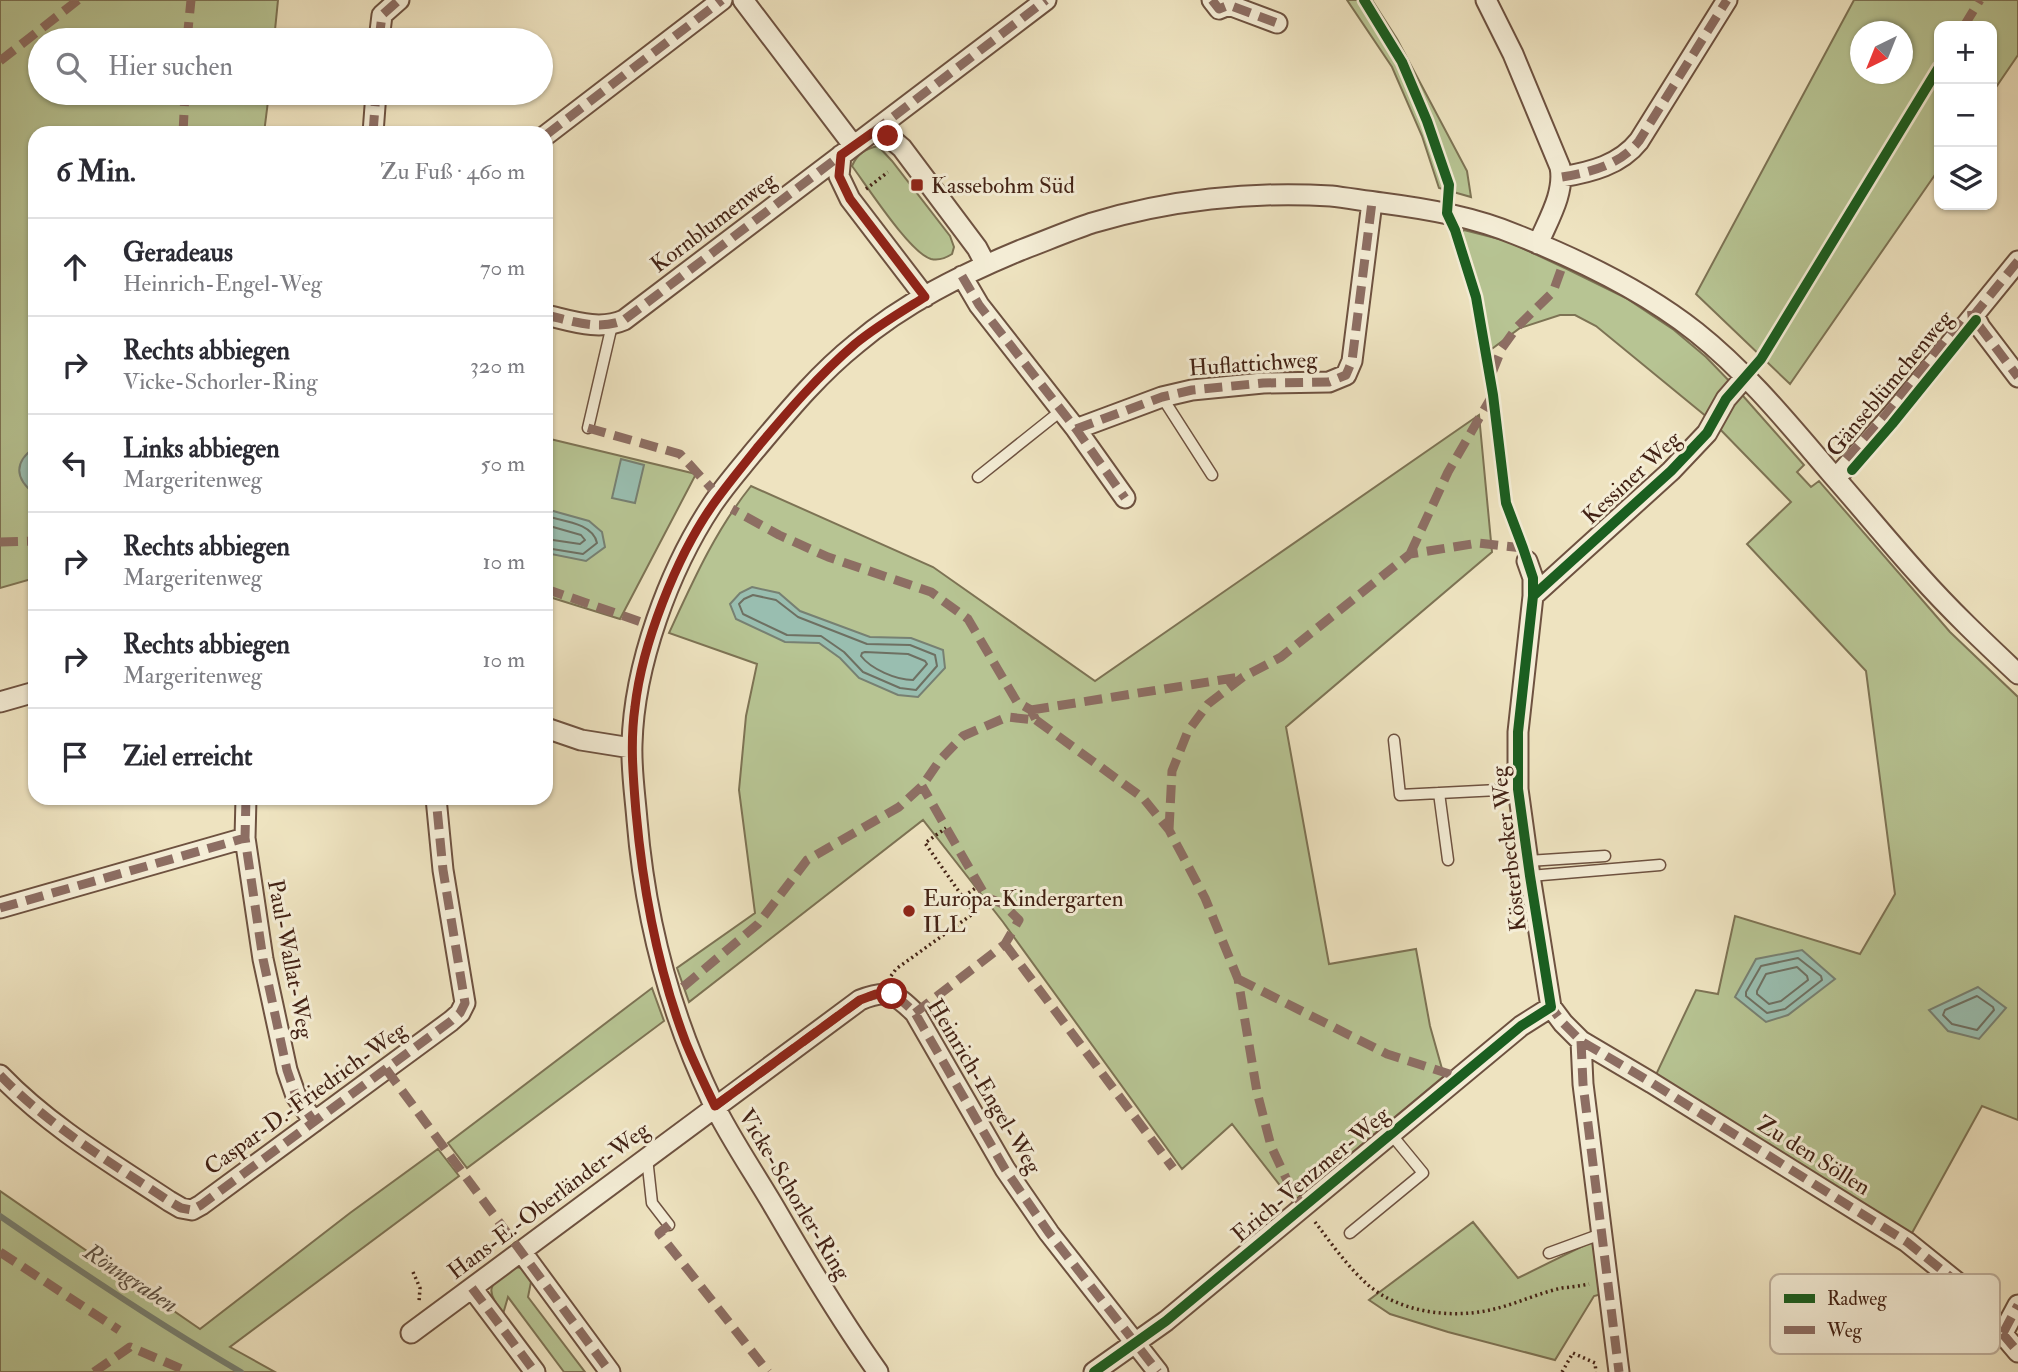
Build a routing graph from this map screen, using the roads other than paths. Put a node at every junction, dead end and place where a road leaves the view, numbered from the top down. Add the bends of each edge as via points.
1 (399, 0) edge
2 (722, 0) edge
3 (743, 0) edge
4 (1045, 0) edge
5 (1486, 0) edge
6 (1727, 0) edge
7 (1216, 5) edge
8 (1278, 23) dead end
9 (380, 28) edge
10 (375, 105) edge
11 (374, 126) edge
12 (553, 130) edge
13 (872, 133) junction
14 (847, 150) junction
15 (1562, 177) junction
16 (1372, 202) junction
17 (1538, 244) junction
18 (2018, 261) edge
19 (986, 265) junction
20 (962, 276) junction
21 (925, 297) junction
22 (1974, 315) junction
23 (553, 316) edge
24 (612, 325) junction
25 (1752, 370) junction
26 (2018, 376) edge
27 (1162, 397) junction
28 (1062, 410) junction
29 (588, 428) dead end
30 (1076, 429) junction
31 (1212, 475) dead end
32 (978, 477) dead end
33 (1836, 478) junction
34 (1125, 498) dead end
35 (1527, 561) dead end
36 (1533, 596) junction
37 (2018, 674) edge
38 (28, 694) edge
39 (0, 702) edge
40 (553, 730) edge
41 (1394, 740) dead end
42 (631, 748) junction
43 (1518, 789) junction
44 (1439, 793) junction
45 (246, 805) edge
46 (437, 805) edge
47 (245, 838) junction
48 (1605, 856) dead end
49 (1448, 860) dead end
50 (1660, 865) dead end
51 (1529, 869) junction
52 (0, 908) edge
53 (1551, 1007) junction
54 (1581, 1041) junction
55 (0, 1075) edge
56 (715, 1106) junction
57 (314, 1122) junction
58 (1391, 1134) junction
59 (647, 1157) junction
60 (669, 1225) dead end
61 (1350, 1233) dead end
62 (1601, 1234) junction
63 (521, 1251) junction
64 (1549, 1253) dead end
65 (1947, 1274) edge
66 (472, 1288) junction
67 (2018, 1305) edge
68 (2000, 1330) edge
69 (411, 1333) dead end
70 (2003, 1333) junction
71 (1135, 1344) junction
72 (2018, 1352) edge
73 (535, 1372) edge
74 (610, 1372) edge
75 (877, 1372) edge
76 (1094, 1372) edge
77 (1158, 1372) edge
78 (1619, 1372) edge

1 - 9 street via 382,15
2 - 12 street
3 - 14 street
4 - 13 street, Kornblumenweg
5 - 15 street via 1518,65
6 - 15 street via 1630,152 1588,172
7 - 8 street
10 - 11 street
13 - 14 street, Kornblumenweg
13 - 19 street via 888,136 902,148
14 - 21 street via 839,176 850,199
14 - 24 street, Kornblumenweg
15 - 17 street
16 - 17 street, Vicke-Schorler-Ring via 1470,218
16 - 19 street, Vicke-Schorler-Ring via 1285,195 1177,203 1089,224
16 - 27 street, Huflattichweg via 1352,360 1346,375 1329,382 1251,384
17 - 25 street, Vicke-Schorler-Ring via 1653,302
18 - 22 street, Gänseblümchenweg
19 - 20 street, Vicke-Schorler-Ring
20 - 21 street, Vicke-Schorler-Ring
20 - 28 street via 979,305
21 - 42 street, Vicke-Schorler-Ring via 875,329 829,368 764,439 710,508 656,622 635,705
22 - 26 street, Gänseblümchenweg
22 - 33 street, Gänseblümchenweg
23 - 24 street
24 - 29 lane
25 - 33 street, Vicke-Schorler-Ring via 1776,410
25 - 36 street, Kessiner Weg via 1726,398 1707,433 1671,471
27 - 30 street, Huflattichweg
27 - 31 lane
28 - 30 street
28 - 32 lane
30 - 34 street
33 - 37 street, Vicke-Schorler-Ring via 1921,577
35 - 36 street, Kösterbecker Weg
36 - 43 street, Kösterbecker Weg via 1518,732
38 - 39 street
40 - 42 street
41 - 44 lane via 1400,794
42 - 56 street, Vicke-Schorler-Ring via 649,909 686,1043
43 - 44 lane
43 - 51 street, Kösterbecker Weg
44 - 49 lane
45 - 47 street, Paul-Wallat-Weg
46 - 57 street, Caspar-D.-Friedrich-Weg via 465,1003 451,1021
47 - 52 street
47 - 57 street, Paul-Wallat-Weg via 263,959 287,1070 296,1096
48 - 51 lane
50 - 51 lane
51 - 53 street, Kösterbecker Weg
53 - 54 street
53 - 58 street, Erich-Venzmer-Weg via 1521,1026
54 - 62 street
54 - 65 street, Zu den Söllen via 1907,1242
55 - 57 street, Caspar-D.-Friedrich-Weg via 51,1122 169,1201 192,1210
56 - 59 street, Hans-E.-Oberländer-Weg
56 - 71 street, Heinrich-Engel-Weg via 860,1000 892,994 915,1013 1005,1170
56 - 75 street, Vicke-Schorler-Ring
58 - 61 lane via 1423,1173
58 - 71 street, Erich-Venzmer-Weg
59 - 60 lane via 652,1203
59 - 63 street, Hans-E.-Oberländer-Weg
62 - 64 lane
62 - 78 street
63 - 66 street, Hans-E.-Oberländer-Weg
63 - 74 street
66 - 69 street, Hans-E.-Oberländer-Weg
66 - 73 street
67 - 70 street
68 - 70 street, Zu den Söllen
70 - 72 street, Zu den Söllen
71 - 76 street, Erich-Venzmer-Weg
71 - 77 street, Heinrich-Engel-Weg

